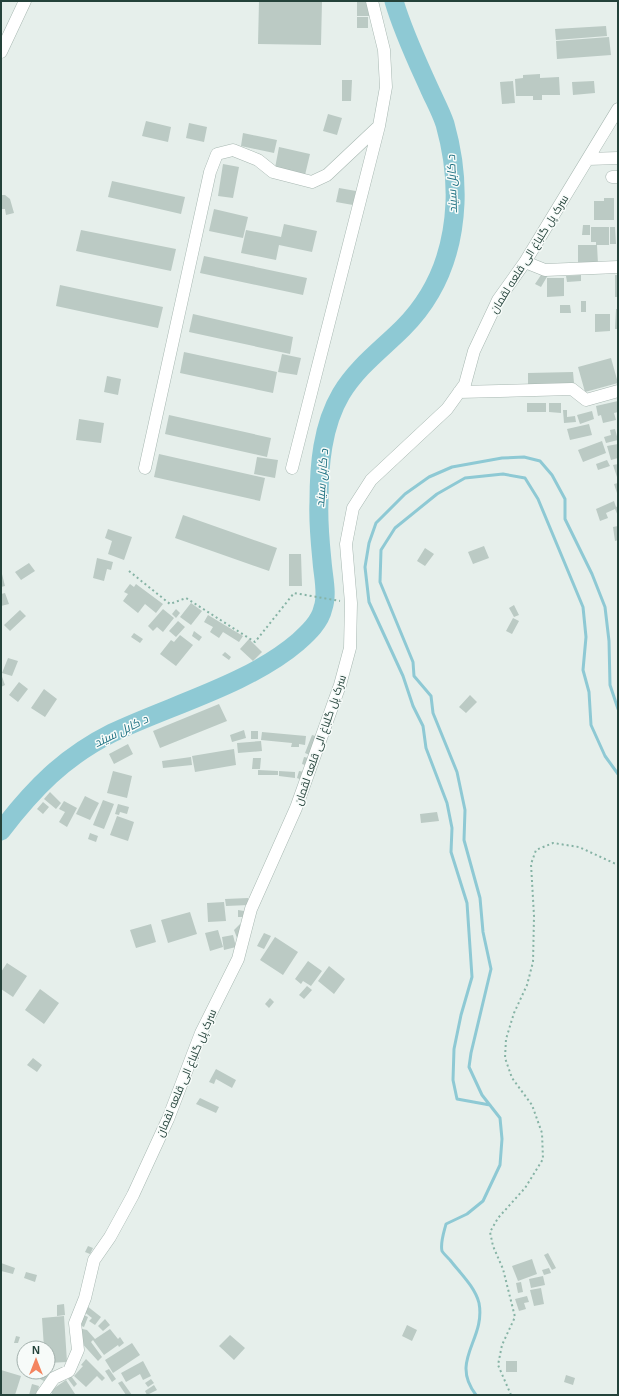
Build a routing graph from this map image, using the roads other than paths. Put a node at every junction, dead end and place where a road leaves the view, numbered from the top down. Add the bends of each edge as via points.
1 (25, 1) edge
2 (372, 1) edge
3 (1, 52) edge
4 (618, 109) edge
5 (379, 126) junction
6 (618, 158) edge
7 (588, 159) junction
8 (525, 262) junction
9 (618, 267) edge
10 (618, 391) edge
11 (459, 392) junction
12 (145, 468) dead end
13 (292, 468) dead end
14 (44, 1394) edge

1 - 3 street
2 - 5 street via 384,50 386,87
4 - 7 street, سرک پل گلباغ الی قلعه لقمان
5 - 12 street via 327,175 312,182 273,172 258,160 233,150 217,154 210,172
5 - 13 street
6 - 7 street
7 - 8 street, سرک پل گلباغ الی قلعه لقمان
8 - 9 street via 545,270
8 - 11 street, سرک پل گلباغ الی قلعه لقمان via 498,300 474,351 465,384
10 - 11 street via 586,400 572,389
11 - 14 street, سرک پل گلباغ الی قلعه لقمان via 447,409 371,480 353,508 346,544 351,603 350,648 340,685 296,808 251,909 238,959 201,1033 168,1119 134,1195 94,1260 85,1298 75,1323 78,1350 69,1371 54,1378

